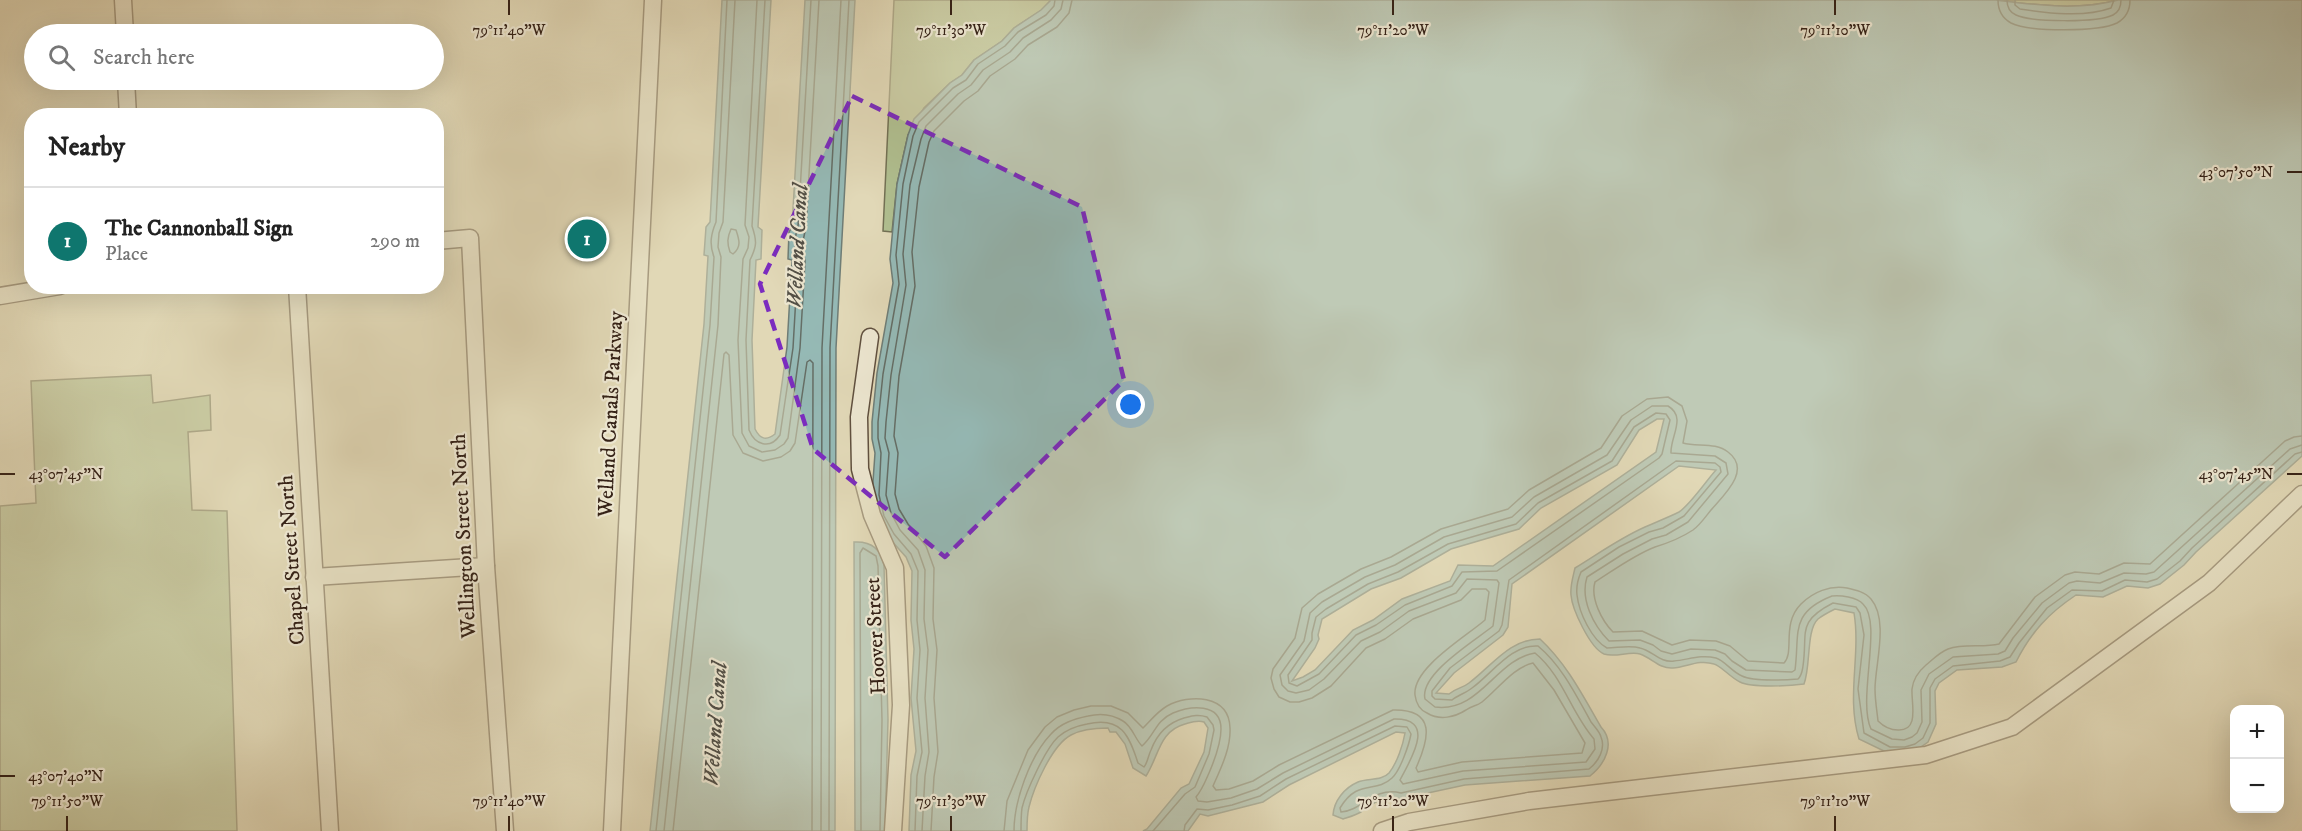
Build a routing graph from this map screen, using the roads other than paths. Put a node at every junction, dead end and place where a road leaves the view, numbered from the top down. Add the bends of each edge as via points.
1 (123, 0) edge
2 (653, 0) edge
3 (124, 24) edge
4 (127, 90) edge
5 (128, 108) edge
6 (444, 241) edge
7 (24, 292) edge
8 (297, 294) edge
9 (0, 296) edge
10 (870, 337) dead end
11 (2302, 494) edge
12 (486, 566) junction
13 (314, 577) junction
14 (330, 831) edge
15 (505, 831) edge
16 (612, 831) edge
17 (893, 831) edge
18 (1382, 831) edge

1 - 3 street
2 - 16 street, Welland Canals Parkway
4 - 5 street
6 - 12 street, Wellington Street North via 470,238
7 - 9 street
8 - 13 street, Chapel Street North
10 - 17 street, Hoover Street via 859,417 860,469 872,515 895,568 902,705
11 - 18 street via 2209,583 2012,727 1926,755 1529,801 1410,822
12 - 13 street
12 - 15 street, Wellington Street North
13 - 14 street, Chapel Street North

